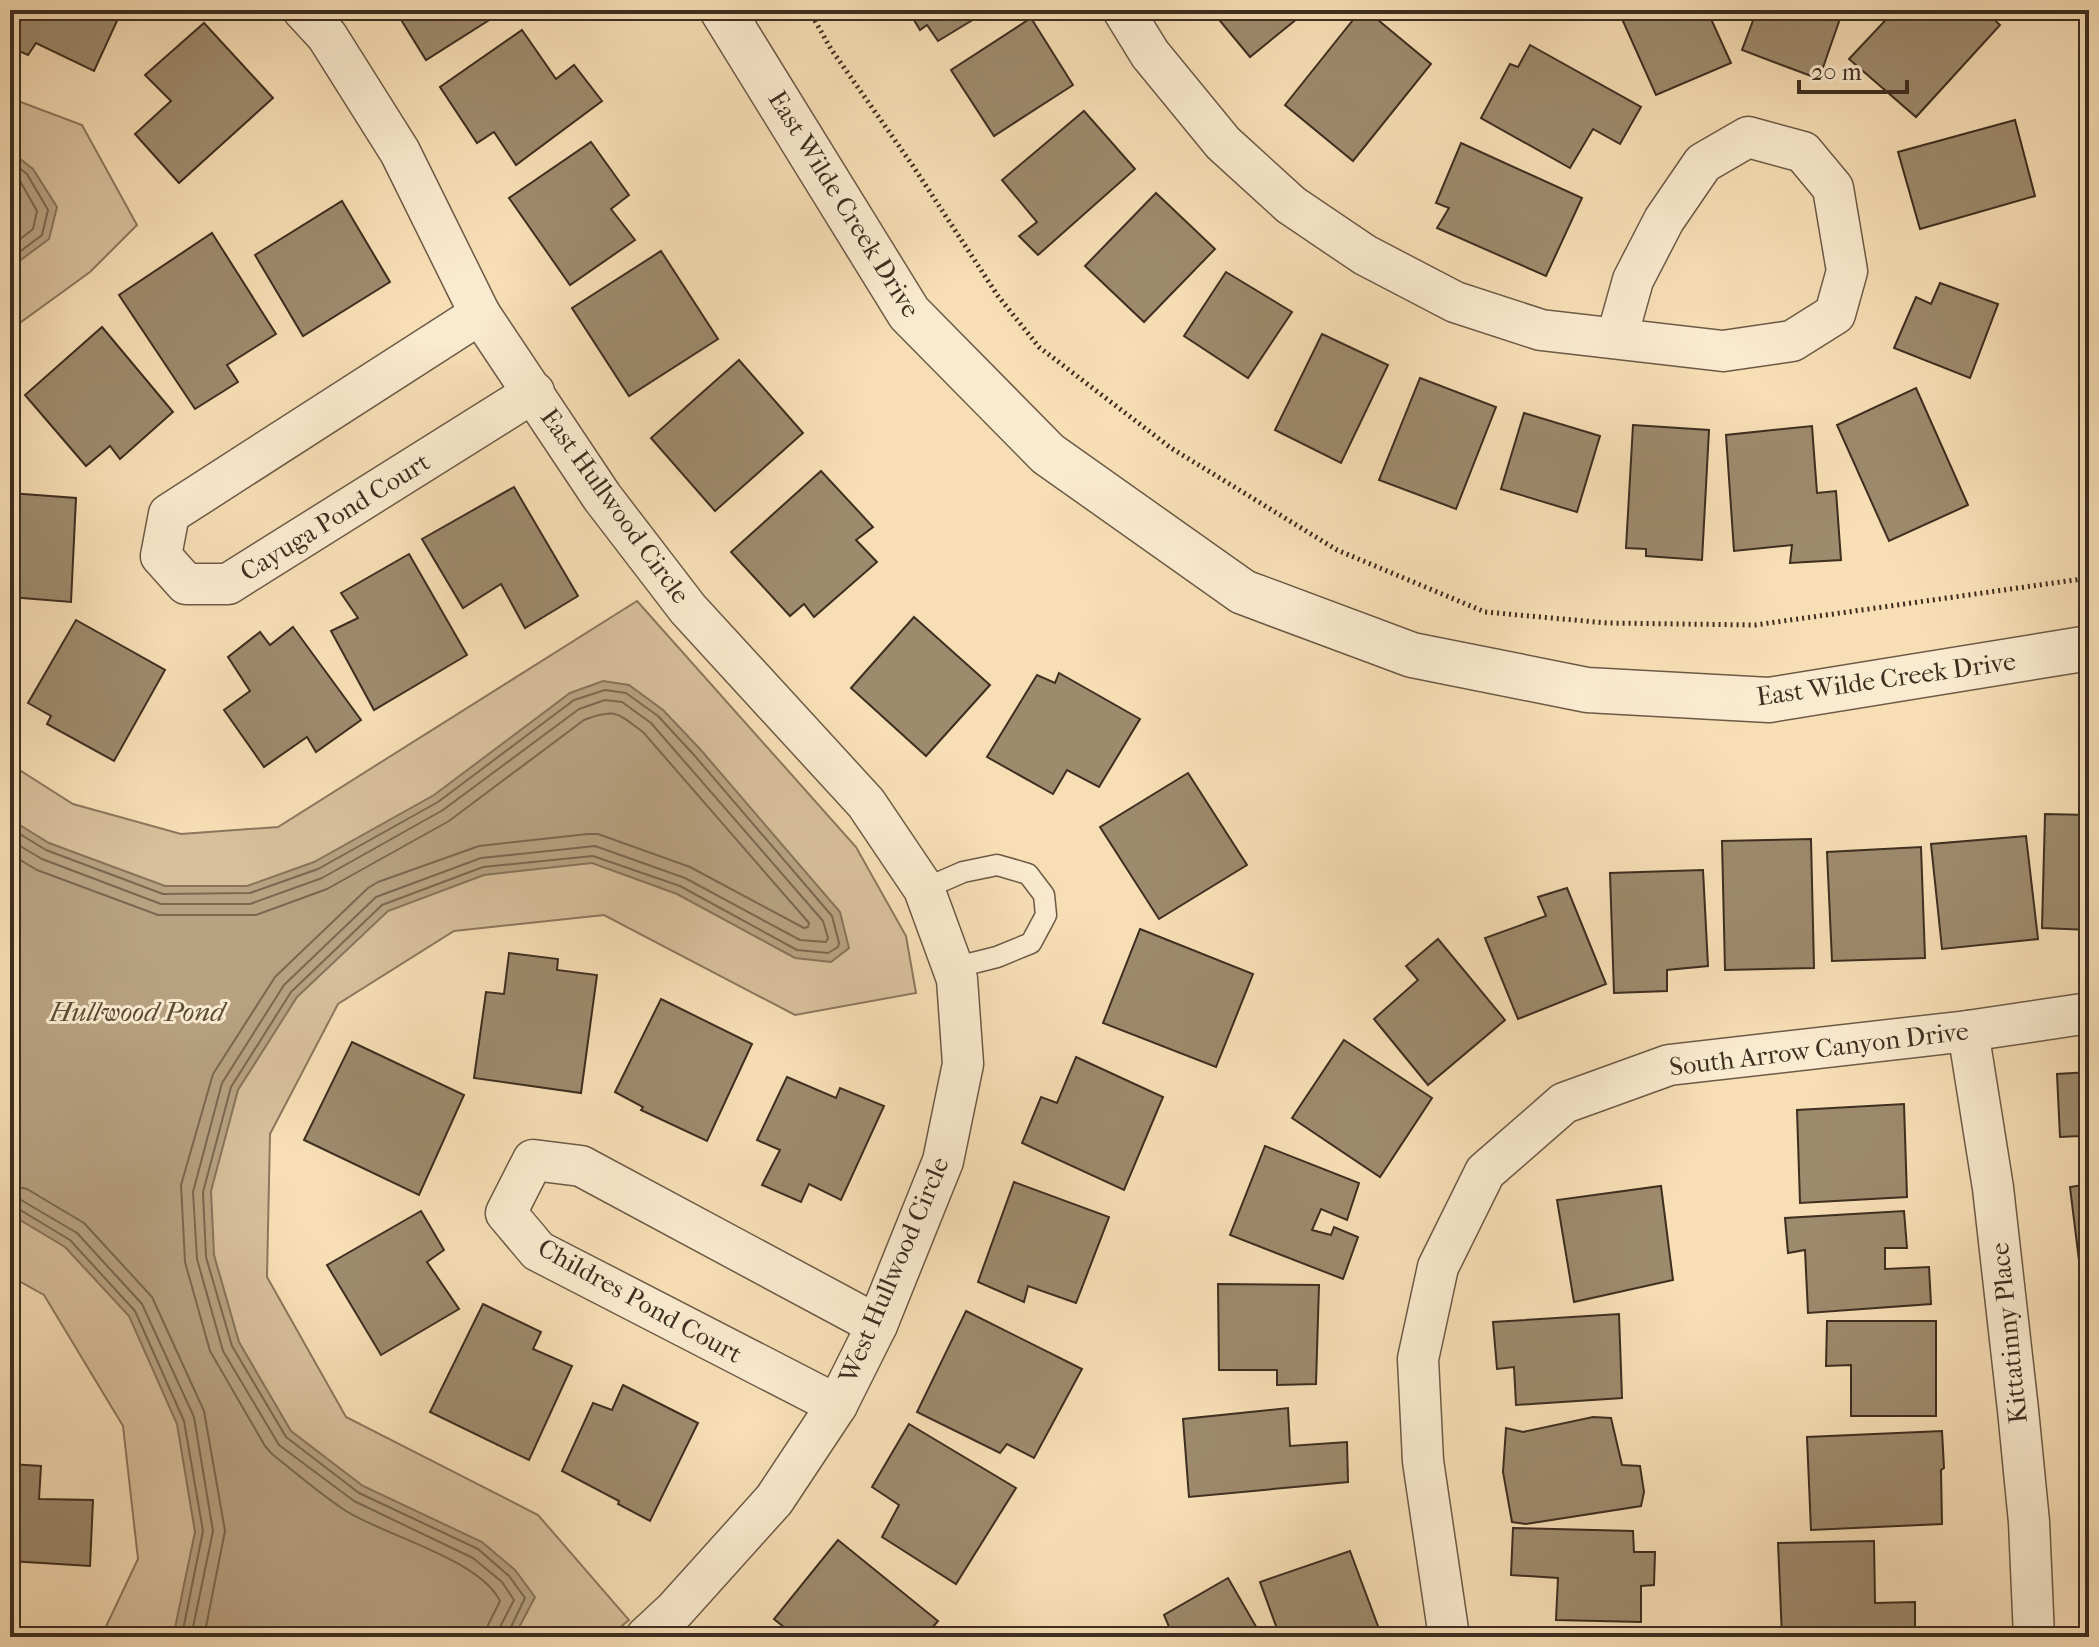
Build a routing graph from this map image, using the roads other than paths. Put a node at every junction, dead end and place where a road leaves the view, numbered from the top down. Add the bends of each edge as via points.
1 (303, 10) edge
2 (722, 10) edge
3 (1123, 10) edge
4 (480, 314) junction
5 (1617, 337) junction
6 (534, 392) junction
7 (2089, 648) edge
8 (924, 889) junction
9 (955, 973) junction
10 (2089, 1013) edge
11 (1968, 1031) junction
12 (877, 1325) junction
13 (837, 1405) junction
14 (646, 1637) edge
15 (1449, 1637) edge
16 (2034, 1637) edge

1 - 4 street, East Hullwood Circle via 327,36 400,152
2 - 7 street, East Wilde Creek Drive via 909,313 1048,454 1243,592 1412,655 1587,690 1769,700
3 - 5 street via 1150,54 1223,143 1291,205 1365,255 1455,302 1541,330
4 - 6 street, East Hullwood Circle
4 - 6 street, Cayuga Pond Court via 169,514 161,556 186,584 228,584
5 - 5 street via 1633,280 1664,220 1703,163 1748,137 1803,152 1833,188 1847,271 1835,314 1792,341 1723,351
6 - 8 street, East Hullwood Circle via 602,497 688,609 866,803
8 - 9 street, East Hullwood Circle
8 - 9 lane via 997,865 1028,874 1044,895 1046,915 1031,943
9 - 12 street, West Hullwood Circle via 963,1064 943,1161
10 - 11 street, South Arrow Canyon Drive
11 - 15 street, South Arrow Canyon Drive via 1669,1065 1564,1103 1485,1172 1438,1267 1418,1359 1423,1461
11 - 16 street, Kittatinny Place via 1993,1188 2016,1396
12 - 13 street, West Hullwood Circle
12 - 13 street, Childres Pond Court via 581,1166 533,1160 506,1213 538,1251
13 - 14 street, West Hullwood Circle via 774,1500

